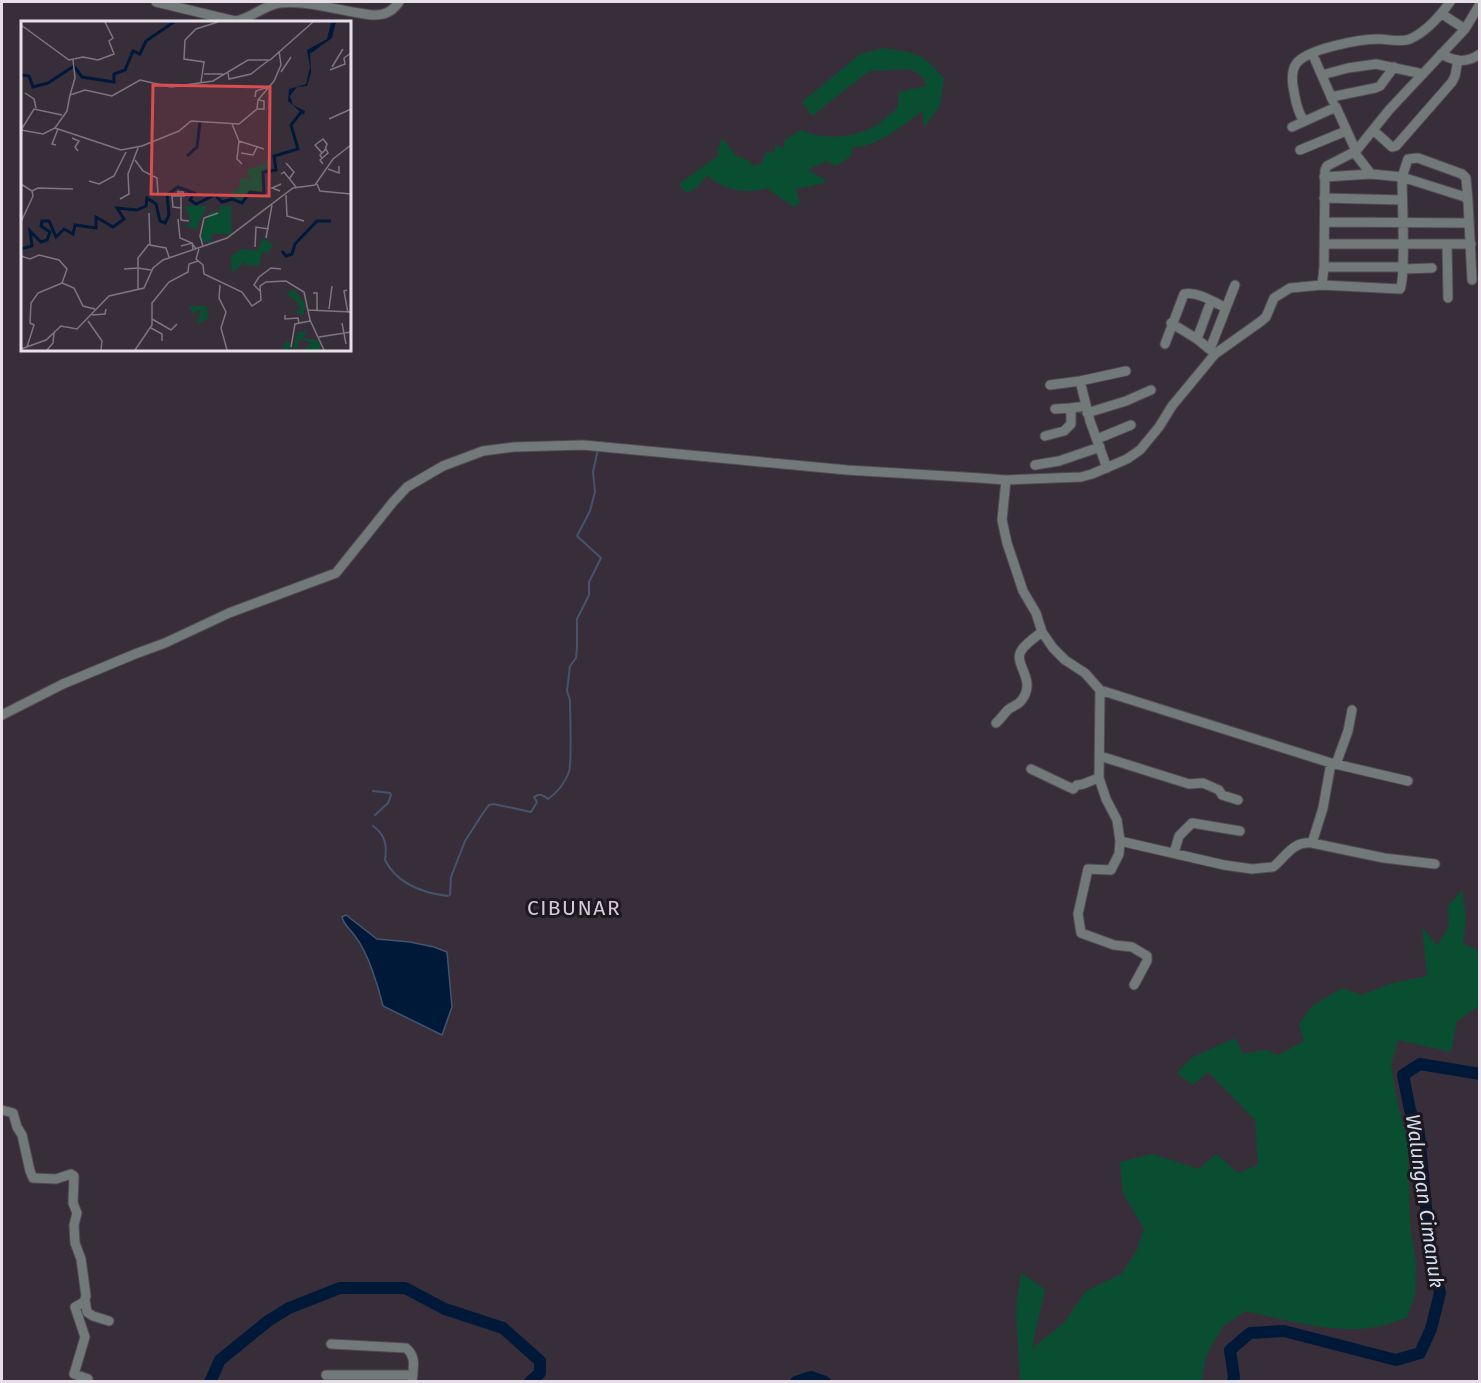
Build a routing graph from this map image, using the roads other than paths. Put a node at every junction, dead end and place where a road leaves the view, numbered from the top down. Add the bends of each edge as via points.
1 (156, 2) edge
2 (399, 2) edge
3 (1450, 2) edge
4 (1479, 4) edge
5 (1442, 14) junction
6 (1465, 29) junction
7 (1312, 54) junction
8 (1441, 54) junction
9 (1479, 54) edge
10 (1458, 60) junction
11 (1394, 67) junction
12 (1423, 74) junction
13 (1322, 75) junction
14 (1331, 97) junction
15 (1336, 107) junction
16 (1304, 121) junction
17 (1292, 127) dead end
18 (1373, 130) junction
19 (1346, 131) junction
20 (1300, 150) dead end
21 (1355, 151) junction
22 (1371, 174) junction
23 (1324, 177) junction
24 (1402, 177) junction
25 (1324, 198) junction
26 (1402, 200) junction
27 (1468, 201) junction
28 (1325, 222) junction
29 (1402, 222) junction
30 (1469, 223) junction
31 (1325, 244) junction
32 (1402, 244) junction
33 (1447, 244) junction
34 (1471, 244) junction
35 (1324, 267) junction
36 (1402, 268) junction
37 (1432, 268) dead end
38 (1472, 280) dead end
39 (1235, 285) dead end
40 (1322, 285) junction
41 (1448, 298) dead end
42 (1211, 301) junction
43 (1226, 308) junction
44 (1172, 323) junction
45 (1197, 339) junction
46 (1165, 344) dead end
47 (1213, 351) junction
48 (1126, 371) dead end
49 (1080, 381) junction
50 (1050, 385) dead end
51 (1151, 390) dead end
52 (1071, 408) junction
53 (1055, 409) dead end
54 (1087, 410) junction
55 (1131, 425) dead end
56 (1045, 436) dead end
57 (1099, 443) junction
58 (1035, 465) dead end
59 (1107, 468) junction
60 (1006, 480) junction
61 (1042, 632) junction
62 (1100, 690) junction
63 (1352, 710) dead end
64 (2, 715) edge
65 (996, 723) dead end
66 (1100, 756) junction
67 (1334, 763) junction
68 (1031, 769) dead end
69 (1099, 779) junction
70 (1408, 782) dead end
71 (1238, 800) dead end
72 (1240, 831) dead end
73 (1119, 841) junction
74 (1312, 843) junction
75 (1174, 853) junction
76 (1435, 864) dead end
77 (1134, 985) dead end
78 (2, 1110) edge
79 (86, 1300) junction
80 (109, 1321) dead end
81 (331, 1344) dead end
82 (326, 1375) dead end
83 (412, 1378) edge
84 (88, 1379) dead end

1 - 2 street via 235,21 288,2 383,15
3 - 5 street
4 - 6 street
5 - 6 street
5 - 7 street via 1410,39 1365,39
6 - 8 street
7 - 13 street
7 - 16 street via 1302,58 1293,71 1294,96
8 - 10 street
8 - 12 street
9 - 10 street via 1473,59
10 - 18 street via 1452,82 1396,146 1392,147
11 - 12 street
11 - 13 street via 1366,64
11 - 14 street via 1380,86
12 - 18 street
13 - 14 street
14 - 15 street
15 - 16 street
15 - 19 street
16 - 17 street
18 - 21 street
19 - 20 street
19 - 21 street
21 - 22 street
21 - 23 street via 1327,166
22 - 23 street
22 - 24 street
23 - 25 street
24 - 26 street
24 - 27 street
24 - 27 street via 1412,157 1458,171 1466,178
25 - 26 street
25 - 28 street
26 - 29 street
27 - 30 street
28 - 29 street
28 - 31 street
29 - 30 street
29 - 32 street
30 - 34 street
31 - 32 street
31 - 35 street
32 - 33 street
32 - 36 street
33 - 34 street
33 - 41 street
34 - 38 street
35 - 36 street
35 - 40 street
36 - 37 street
36 - 40 street via 1400,289
39 - 43 street
40 - 47 street via 1282,292 1271,302 1266,317
42 - 43 street
42 - 44 street via 1184,294
42 - 45 street
43 - 47 street
44 - 45 street
44 - 46 street
45 - 47 street
47 - 59 street via 1140,450
48 - 49 street
49 - 50 street
49 - 54 street
51 - 54 street via 1126,401
52 - 53 street
52 - 54 street
52 - 56 street via 1071,424 1064,431
54 - 57 street
55 - 57 street
57 - 58 street via 1059,461
57 - 59 street
59 - 60 street via 1082,477
60 - 61 street via 1004,533 1016,574
60 - 64 street via 599,447 483,451 443,466 407,487 336,573 229,613 63,684
61 - 62 street via 1059,654 1085,672
61 - 65 street via 1019,656 1027,677 1022,700
62 - 66 street
62 - 67 street
63 - 67 street
66 - 69 street
66 - 71 street via 1189,784 1203,783
67 - 70 street
67 - 74 street
68 - 69 street via 1073,789
69 - 73 street via 1117,820
72 - 75 street via 1192,823 1179,836
73 - 75 street
73 - 77 street via 1119,854 1111,870 1088,869 1078,916 1081,933 1132,947 1147,956
74 - 75 street via 1301,843 1273,867 1265,869 1224,865
74 - 76 street
78 - 79 street via 14,1113 33,1179 74,1176 75,1243
79 - 80 street via 87,1312
79 - 84 street via 75,1307 85,1337 74,1374
81 - 83 street via 406,1348 414,1361
82 - 83 street

